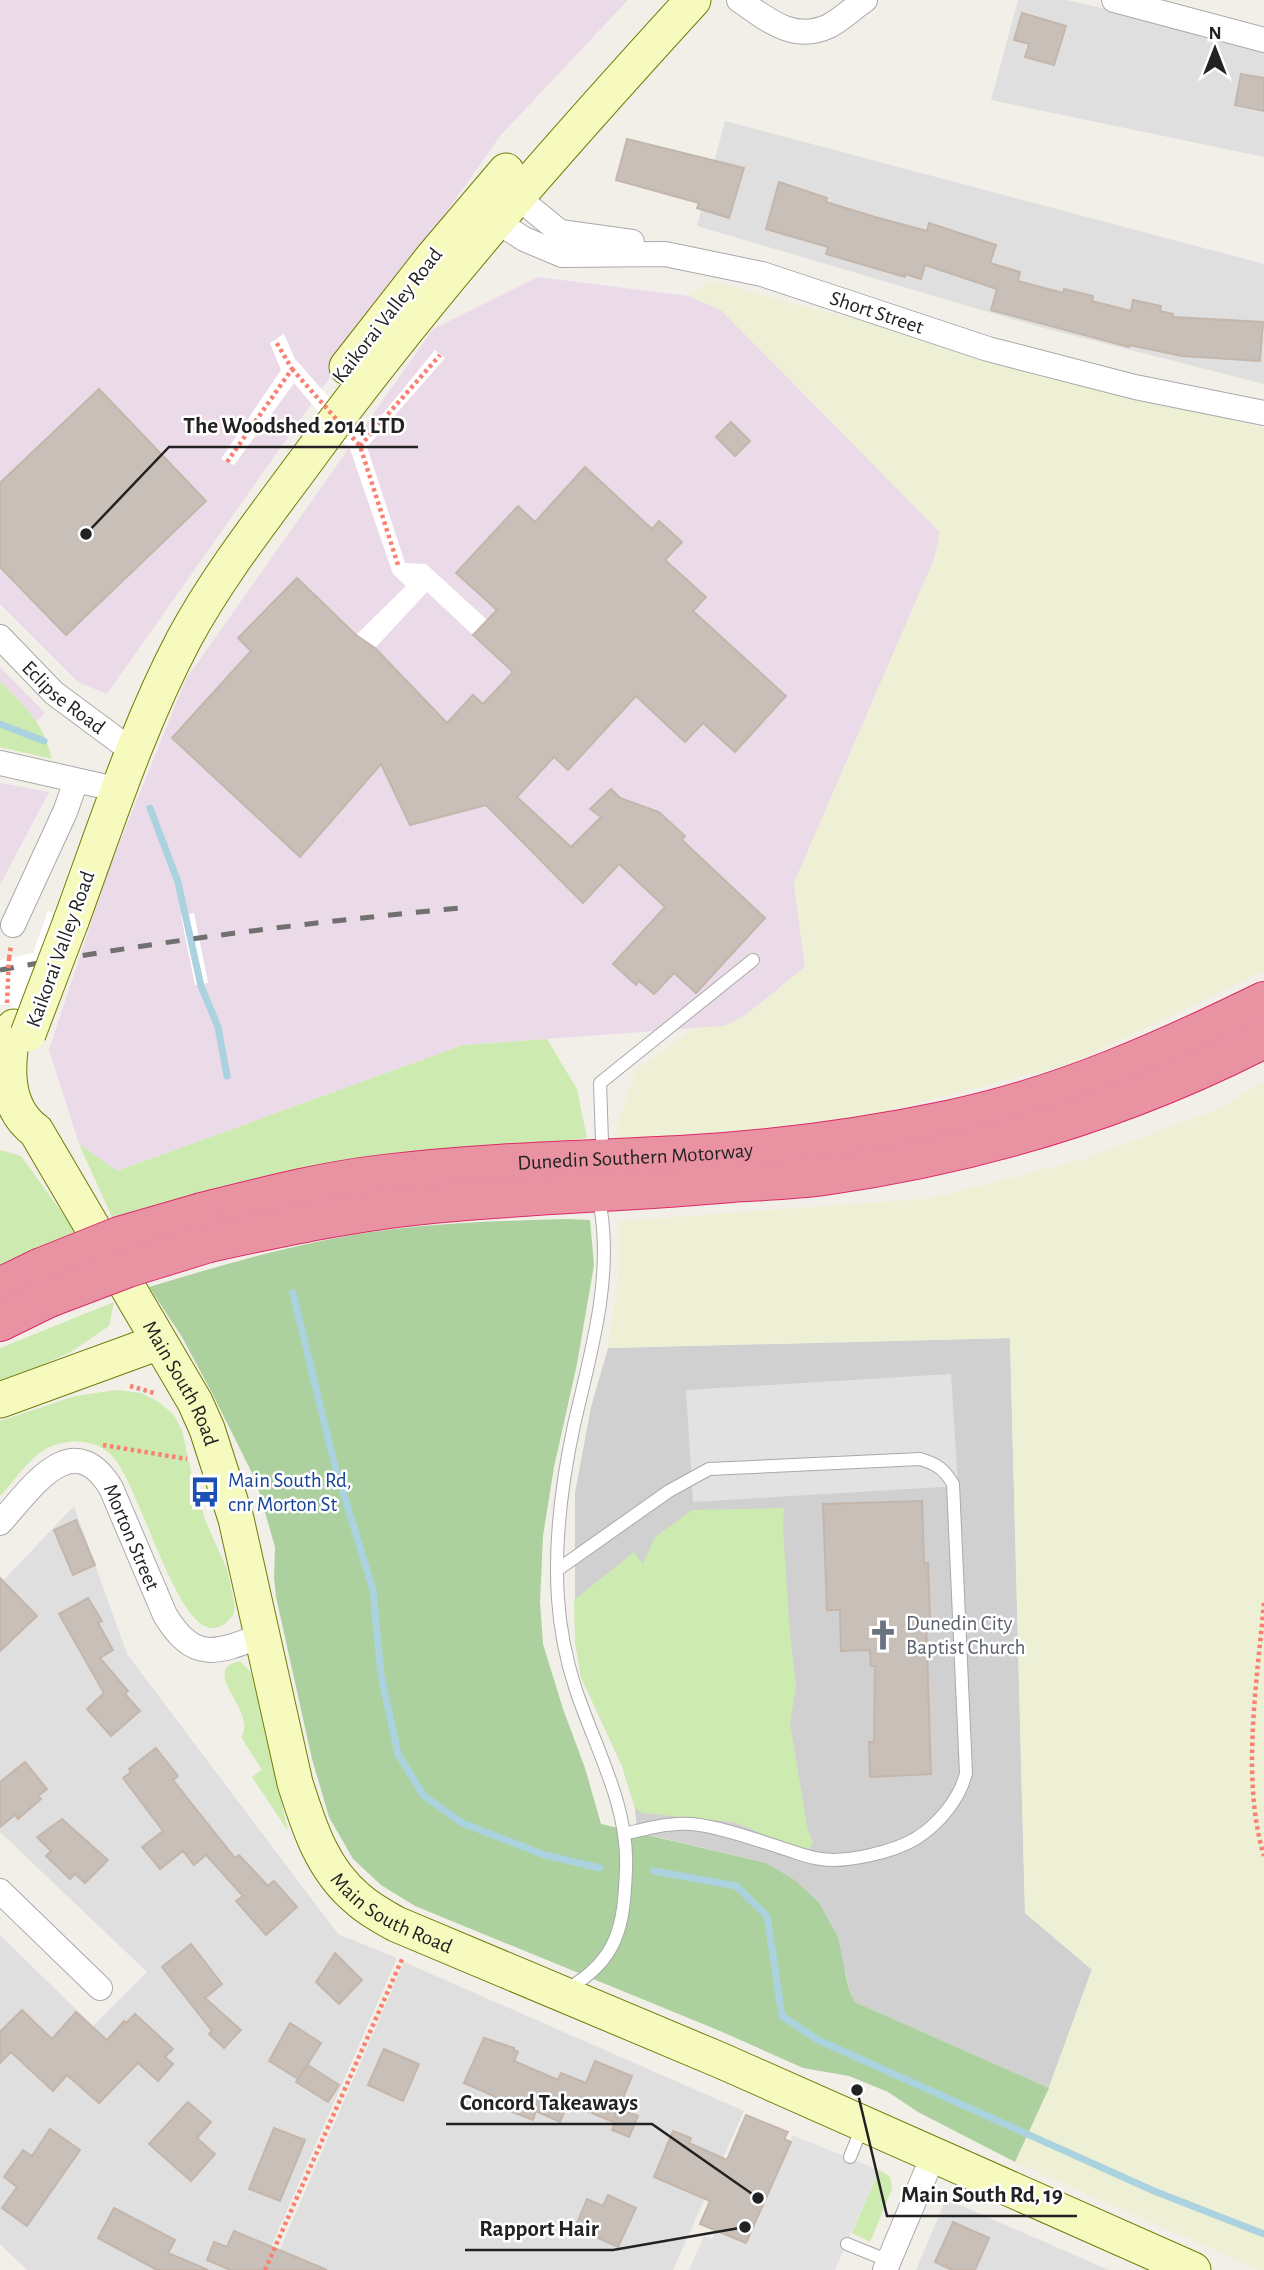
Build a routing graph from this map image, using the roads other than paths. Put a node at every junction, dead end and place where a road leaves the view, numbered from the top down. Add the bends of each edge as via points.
1 (661, 0) edge
2 (693, 0) edge
3 (739, 0) edge
4 (865, 0) edge
5 (1114, 0) edge
6 (1264, 40) edge
7 (505, 208) junction
8 (1264, 413) edge
9 (0, 638) edge
10 (127, 745) junction
11 (0, 763) edge
12 (100, 785) junction
13 (13, 925) dead end
14 (753, 960) dead end
15 (1264, 1001) edge
16 (1264, 1039) edge
17 (22, 1116) edge
18 (602, 1141) dead end
19 (601, 1211) dead end
20 (205, 1227) junction
21 (44, 1283) junction
22 (0, 1287) edge
23 (0, 1322) edge
24 (159, 1342) junction
25 (0, 1400) edge
26 (0, 1522) edge
27 (557, 1570) junction
28 (263, 1635) junction
29 (624, 1834) junction
30 (0, 1891) edge
31 (100, 1988) dead end
32 (561, 1992) junction
33 (863, 2125) junction
34 (933, 2156) junction
35 (849, 2157) dead end
36 (847, 2244) dead end
37 (887, 2266) edge
38 (1193, 2270) edge

1 - 10 main road, Kaikorai Valley Road via 476,205 318,404 195,589 146,674
2 - 7 main road, Kaikorai Valley Road
3 - 4 street via 779,28 806,33 829,26
5 - 6 street
7 - 8 street, Short Street via 560,232 649,244 665,254 762,274 988,349 1135,387
7 - 10 main road, Kaikorai Valley Road via 338,415 237,554
9 - 10 street, Eclipse Road via 54,692
10 - 12 main road, Kaikorai Valley Road
11 - 12 street
12 - 13 street via 65,812
12 - 17 main road, Kaikorai Valley Road via 64,918 21,1023 8,1071
14 - 18 lane via 600,1083
15 - 20 highway, Dunedin Southern Motorway via 1143,1059 1014,1103 954,1118 831,1140 745,1149 383,1174 296,1189
16 - 20 highway, Dunedin Southern Motorway via 1179,1079 1061,1124 883,1167
17 - 24 main road, Main South Road
19 - 27 lane via 605,1259 596,1329 563,1491
20 - 21 highway, Dunedin Southern Motorway, bridge via 128,1268
21 - 22 highway, Dunedin Southern Motorway
21 - 23 highway, Dunedin Southern Motorway
24 - 25 main road via 115,1374
24 - 28 main road, Main South Road via 207,1429 236,1519
26 - 28 street, Morton Street via 54,1467 82,1461 100,1471 111,1488 175,1632 201,1650 230,1647
27 - 29 lane via 567,1658 621,1813
27 - 29 lane via 669,1491 709,1469 920,1459 935,1463 953,1484 966,1773 955,1801 914,1840 839,1860 806,1856 693,1824
28 - 32 main road, Main South Road via 295,1783 319,1851 335,1876 360,1901 396,1924
29 - 32 lane via 625,1895 612,1949 604,1962
30 - 31 street
32 - 33 main road, Main South Road
33 - 34 main road, Main South Road
33 - 35 lane
34 - 37 street
34 - 38 main road, Main South Road
36 - 37 lane

